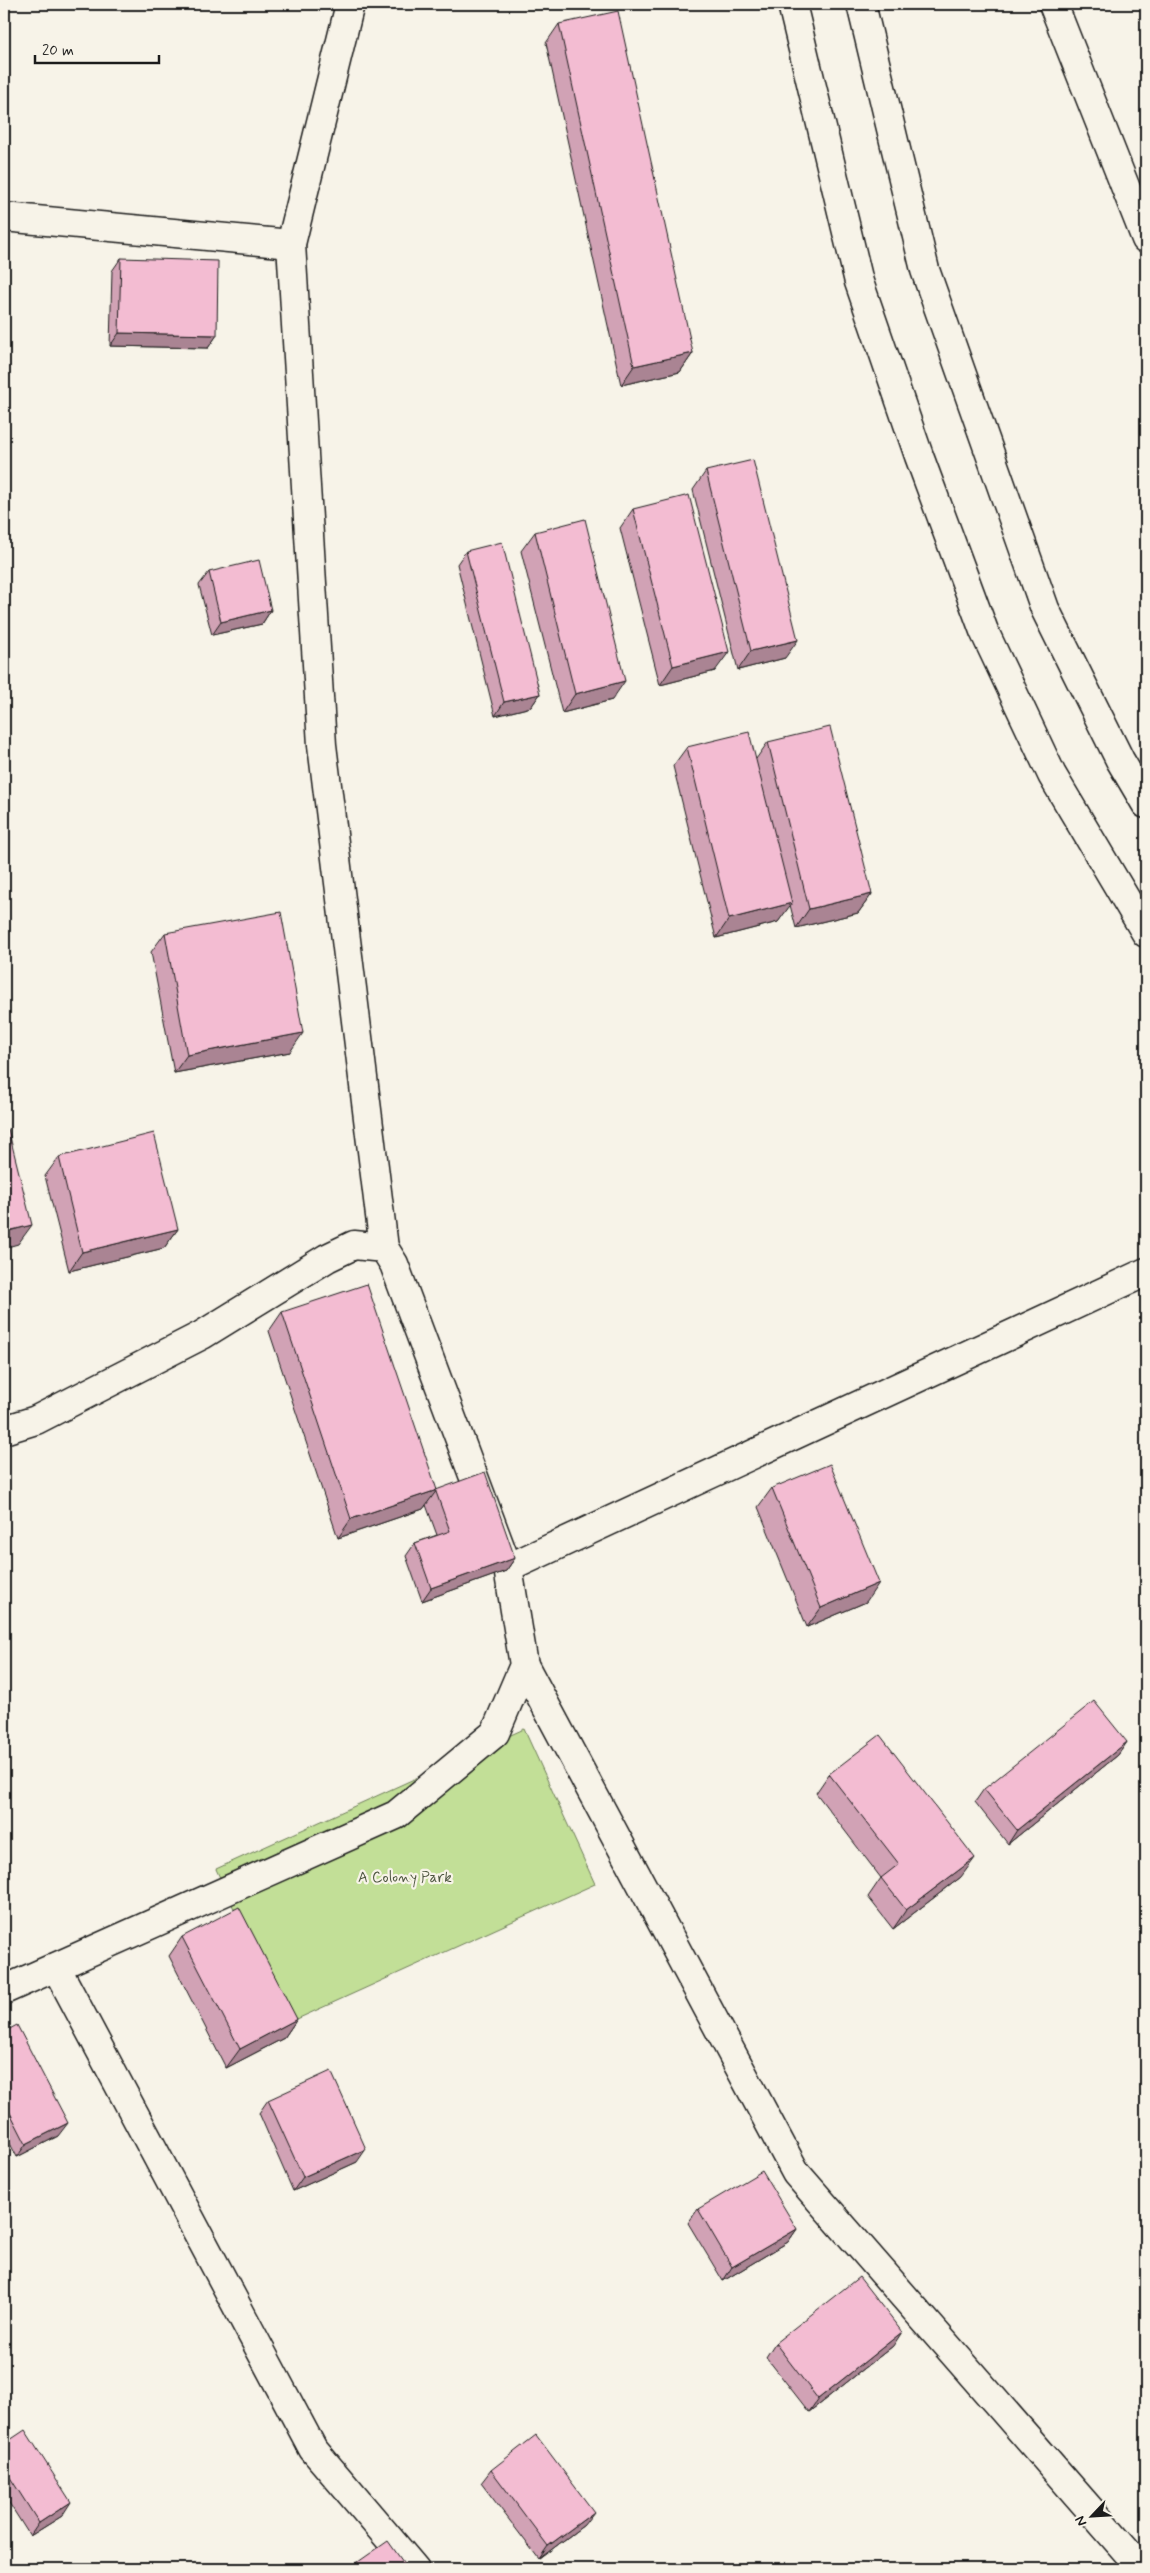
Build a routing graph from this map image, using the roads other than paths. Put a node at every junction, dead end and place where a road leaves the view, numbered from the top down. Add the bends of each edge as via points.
1 (350, 4) edge
2 (792, 4) edge
3 (861, 4) edge
4 (1053, 4) edge
5 (4, 217) edge
6 (1146, 239) edge
7 (291, 244) junction
8 (1146, 804) edge
9 (1146, 933) edge
10 (384, 1248) junction
11 (1146, 1272) edge
12 (4, 1430) edge
13 (508, 1568) junction
14 (524, 1665) junction
15 (56, 1967) junction
16 (4, 1990) edge
17 (414, 2569) edge
18 (1142, 2569) edge

1 - 7 main road
2 - 9 main road via 859,282 981,622 1052,775
3 - 8 main road via 925,270 1045,609 1120,760
4 - 6 main road
5 - 7 main road
7 - 10 main road via 322,745
10 - 12 main road via 354,1246 328,1258 202,1335 36,1420
10 - 13 main road via 394,1264
11 - 13 main road
13 - 14 main road
14 - 15 main road via 495,1734 396,1815
14 - 18 main road via 796,2173
15 - 16 main road
15 - 17 main road via 313,2449

